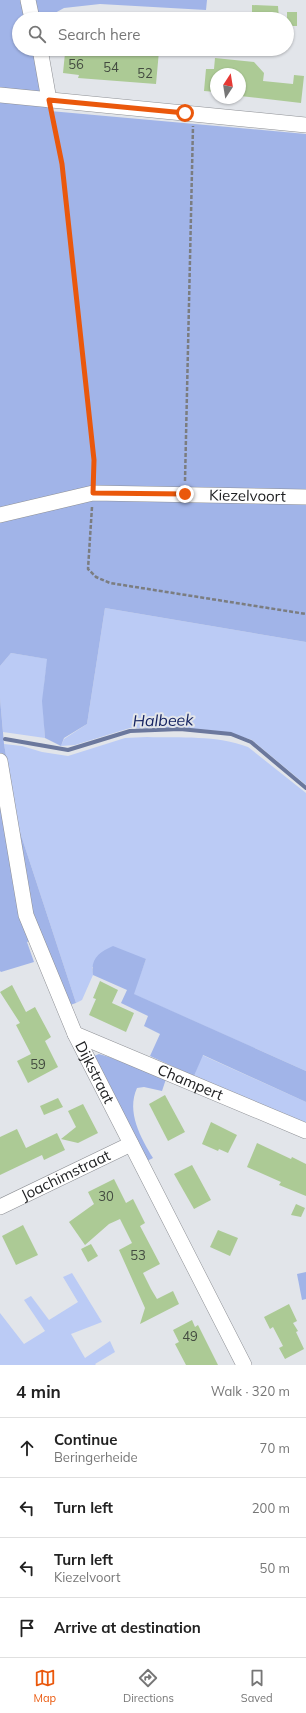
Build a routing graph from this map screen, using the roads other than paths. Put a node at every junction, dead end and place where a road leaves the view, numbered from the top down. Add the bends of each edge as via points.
1 (28, 0) edge
2 (31, 12) edge
3 (41, 56) edge
4 (0, 95) edge
5 (49, 100) junction
6 (306, 125) edge
7 (306, 497) edge
8 (0, 515) edge
9 (0, 760) edge
10 (75, 1034) junction
11 (306, 1130) edge
12 (131, 1144) junction
13 (0, 1207) edge
14 (244, 1365) edge

1 - 2 street
3 - 5 street
4 - 5 street
5 - 6 street
7 - 8 street, Kiezelvoort via 93,493
9 - 10 street, Dijkstraat via 26,915
10 - 11 street, Champert
10 - 12 street, Dijkstraat
12 - 13 street, Joachimstraat
12 - 14 street, Dijkstraat

